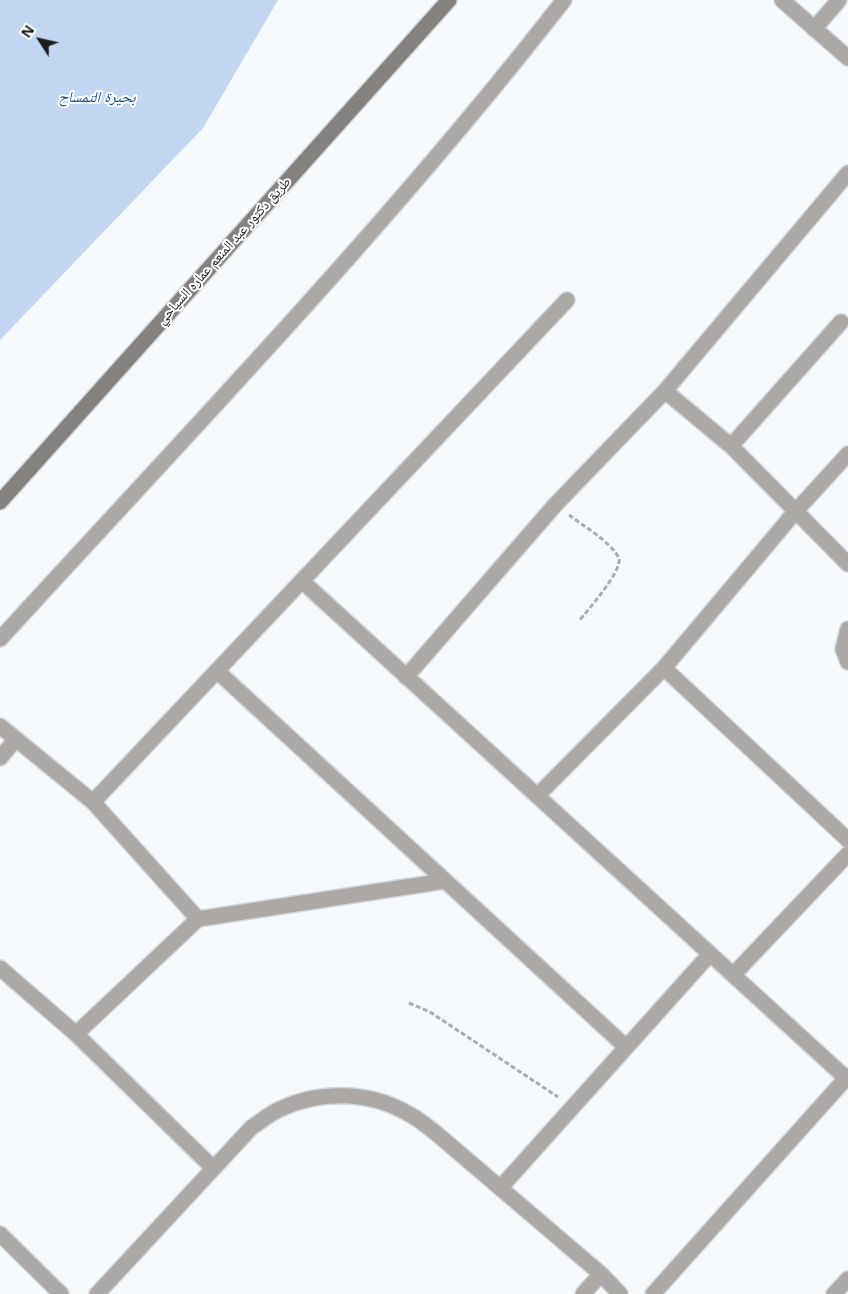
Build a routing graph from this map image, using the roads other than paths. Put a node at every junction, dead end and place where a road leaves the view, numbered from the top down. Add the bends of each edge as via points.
1 (448, 0) edge
2 (564, 0) edge
3 (782, 0) edge
4 (839, 0) edge
5 (814, 29) junction
6 (848, 58) edge
7 (847, 175) edge
8 (567, 300) dead end
9 (841, 322) dead end
10 (665, 391) junction
11 (731, 446) junction
12 (848, 454) edge
13 (0, 502) edge
14 (795, 512) junction
15 (848, 564) edge
16 (302, 581) junction
17 (848, 629) edge
18 (0, 639) edge
19 (848, 662) edge
20 (664, 668) junction
21 (217, 671) junction
22 (406, 677) junction
23 (0, 726) edge
24 (16, 739) junction
25 (0, 758) edge
26 (538, 796) junction
27 (93, 802) junction
28 (848, 840) edge
29 (848, 854) edge
30 (445, 881) junction
31 (198, 919) junction
32 (710, 954) junction
33 (0, 968) edge
34 (734, 975) junction
35 (76, 1034) junction
36 (626, 1047) junction
37 (847, 1077) edge
38 (213, 1168) junction
39 (501, 1187) junction
40 (0, 1234) edge
41 (601, 1274) junction
42 (848, 1279) edge
43 (61, 1294) edge
44 (97, 1294) edge
45 (583, 1294) edge
46 (620, 1294) edge
47 (653, 1294) edge
48 (834, 1294) edge

1 - 13 main road, طريق دكتور عبد المنعم عماره السياحي
2 - 18 street via 463,124 306,304
3 - 5 street
4 - 5 street
5 - 6 street
7 - 10 street
8 - 16 street
9 - 11 street
10 - 11 street
10 - 22 street via 555,505
11 - 14 street
12 - 14 street
14 - 15 street
14 - 20 street
16 - 21 street
16 - 22 street
17 - 19 street via 843,649
20 - 26 street
20 - 28 street
21 - 27 street
21 - 30 street
22 - 26 street
23 - 24 street
24 - 25 street
24 - 27 street
26 - 32 street
27 - 31 street
29 - 34 street
30 - 31 street
30 - 36 street
31 - 35 street
32 - 34 street
32 - 36 street
33 - 35 street
34 - 37 street
35 - 38 street
36 - 39 street
37 - 47 street
38 - 39 street via 251,1128 279,1109 310,1098 344,1095 377,1100 408,1113
38 - 44 street
39 - 41 street
40 - 43 street
41 - 45 street
41 - 46 street
42 - 48 street

